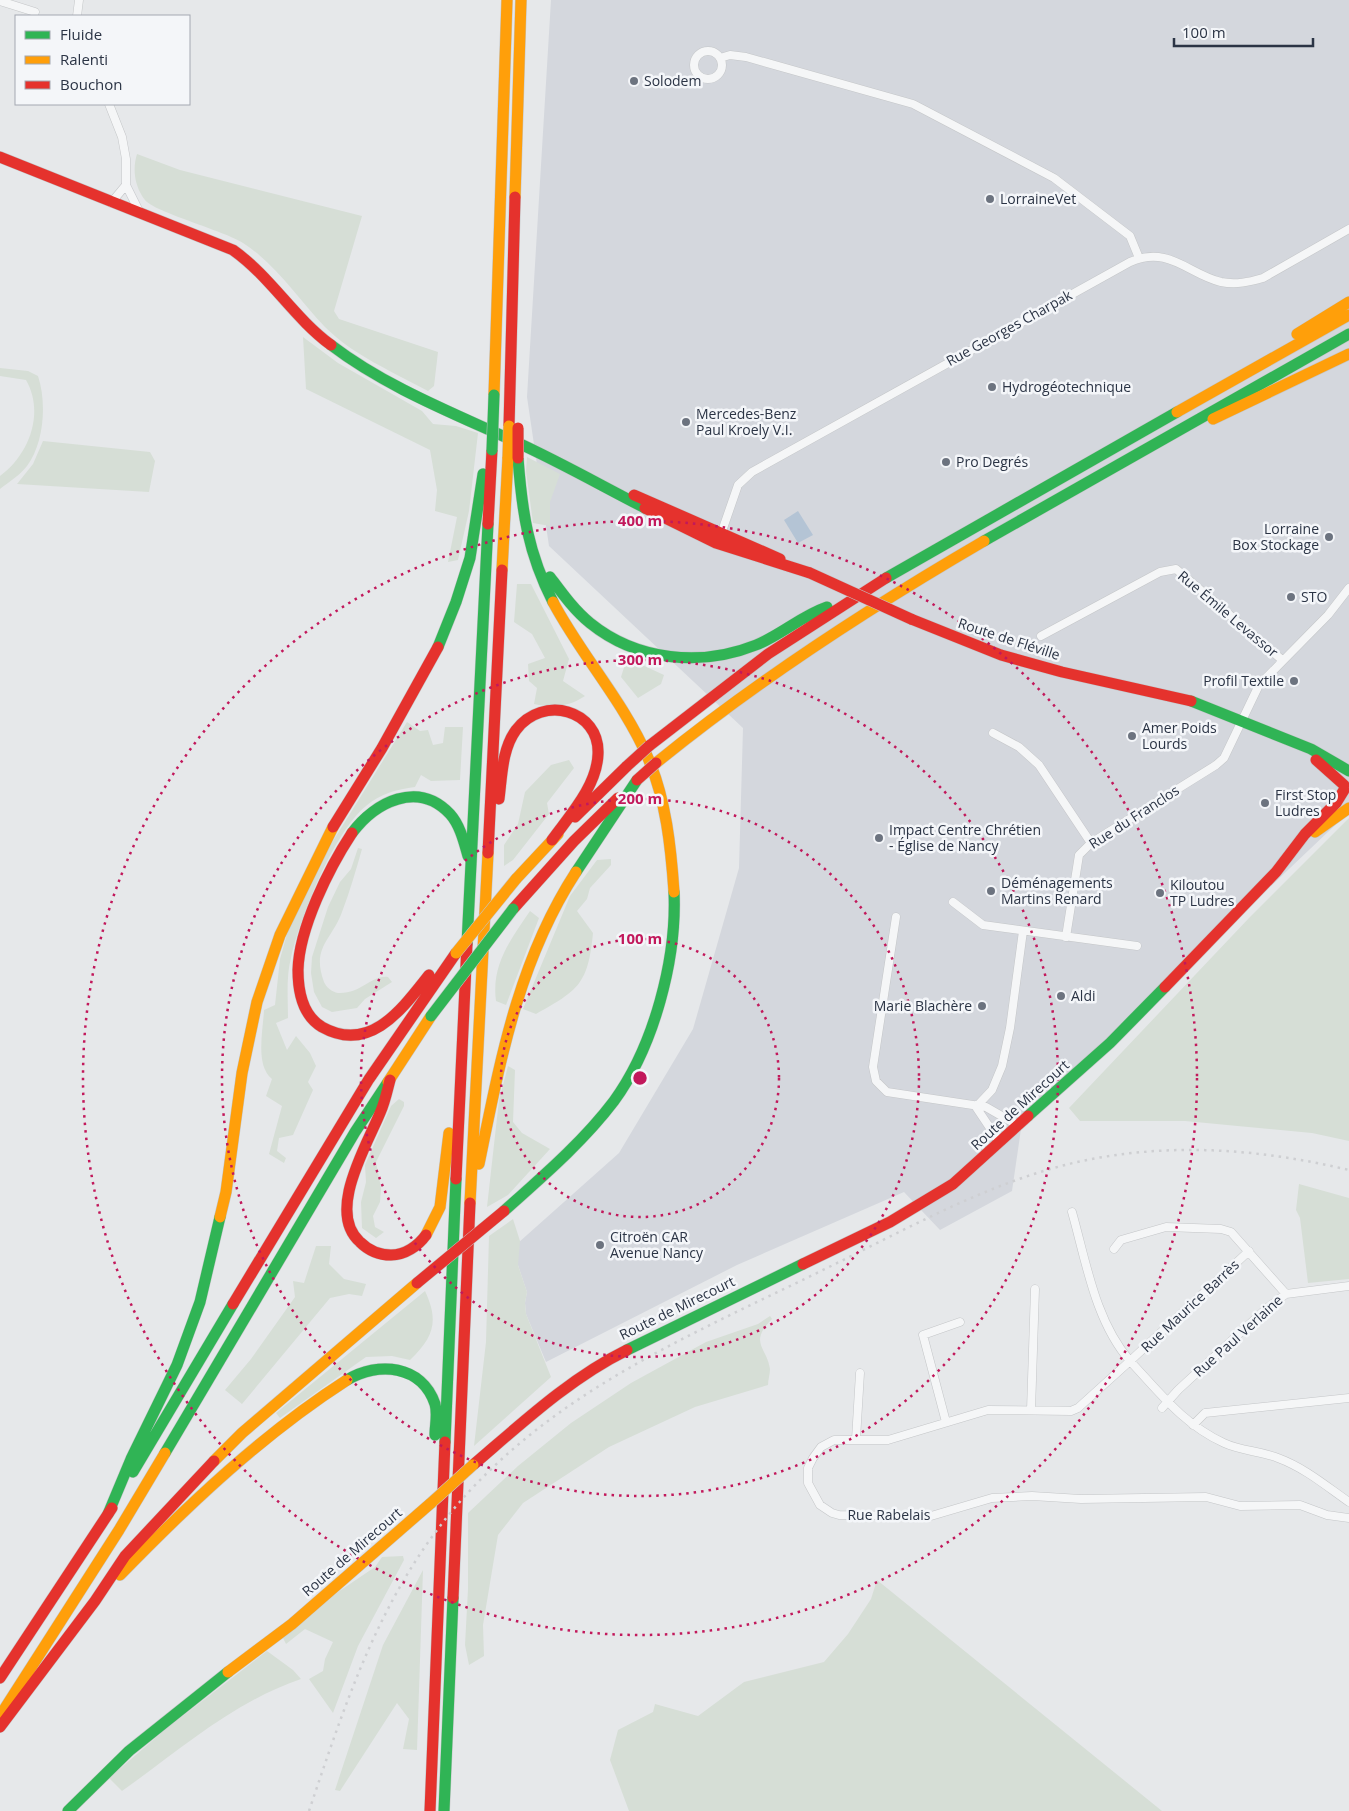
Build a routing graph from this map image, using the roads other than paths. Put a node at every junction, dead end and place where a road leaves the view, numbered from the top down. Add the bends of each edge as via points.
1 (78, 0) edge
2 (506, 0) edge
3 (522, 0) edge
4 (0, 1) edge
5 (34, 12) dead end
6 (77, 15) edge
7 (720, 58) dead end
8 (109, 105) edge
9 (0, 157) edge
10 (126, 185) junction
11 (130, 196) junction
12 (116, 205) junction
13 (141, 215) junction
14 (1349, 229) edge
15 (1139, 258) junction
16 (1349, 302) edge
17 (1349, 315) edge
18 (1349, 334) edge
19 (1349, 354) edge
20 (1215, 392) junction
21 (1186, 428) junction
22 (488, 448) junction
23 (513, 458) junction
24 (720, 539) junction
25 (529, 544) junction
26 (1349, 588) edge
27 (850, 601) junction
28 (1041, 636) dead end
29 (1282, 660) junction
30 (1241, 720) junction
31 (994, 733) dead end
32 (1297, 745) junction
33 (1349, 771) edge
34 (637, 780) junction
35 (1347, 788) edge
36 (1349, 808) edge
37 (552, 840) junction
38 (1091, 843) junction
39 (1300, 843) junction
40 (471, 864) junction
41 (486, 889) junction
42 (953, 902) dead end
43 (896, 917) dead end
44 (1023, 931) junction
45 (1066, 937) junction
46 (1137, 946) dead end
47 (456, 953) junction
48 (392, 1074) junction
49 (460, 1078) junction
50 (976, 1106) junction
51 (1019, 1126) junction
52 (1000, 1143) junction
53 (470, 1206) junction
54 (1072, 1212) dead end
55 (1114, 1249) dead end
56 (1249, 1252) junction
57 (1349, 1286) edge
58 (1035, 1290) dead end
59 (1286, 1294) junction
60 (960, 1322) dead end
61 (1130, 1361) junction
62 (860, 1373) dead end
63 (1349, 1398) edge
64 (1165, 1405) junction
65 (1031, 1410) junction
66 (946, 1422) junction
67 (1193, 1425) junction
68 (856, 1439) junction
69 (443, 1479) junction
70 (1349, 1502) edge
71 (108, 1514) junction
72 (1349, 1518) edge
73 (95, 1601) junction
74 (0, 1678) edge
75 (0, 1716) edge
76 (0, 1726) edge
77 (68, 1811) edge
78 (430, 1811) edge
79 (444, 1811) edge

1 - 6 street
2 - 22 main road, bridge via 494,395
3 - 23 main road, bridge via 512,371
4 - 5 street
7 - 15 street via 730,55 746,57 913,104 1054,178 1130,236
8 - 10 street via 122,137
9 - 12 main road, Route de Fléville
10 - 11 street
10 - 12 street
11 - 12 street
11 - 13 street
12 - 13 main road, Route de Fléville
13 - 24 main road, Route de Fléville via 213,241 244,257 321,338 378,376 604,485 655,504
14 - 15 street via 1263,278 1249,282 1221,282 1173,259
15 - 24 street, Rue Georges Charpak via 752,472 738,485
16 - 20 main road via 1259,358
17 - 20 main road
18 - 21 main road
19 - 21 main road via 1226,414
20 - 27 main road
21 - 34 main road, bridge via 920,577 828,634 729,703
22 - 40 main road
22 - 71 main road via 470,558 433,658 325,840 280,935 257,1002 242,1074 226,1192 200,1302 177,1365
23 - 25 main road
23 - 41 main road
24 - 30 main road, Route de Fléville, bridge via 766,561 796,568 1001,655 1190,701
25 - 27 main road via 564,599 593,628 630,648 666,657 714,657 742,650 821,609
25 - 73 main road, bridge via 545,586 648,758 665,814 675,886 673,938 667,984 646,1045 613,1102 568,1153 242,1433 125,1556
26 - 29 street, Rue du Franclos via 1328,615
27 - 37 main road, bridge via 768,654 649,746
28 - 29 street, Rue Émile Levassor via 1160,572 1176,569
29 - 30 street, Rue du Franclos via 1259,685
30 - 32 main road, Route de Fléville
30 - 38 street, Rue du Franclos via 1224,758 1216,765
31 - 38 street via 1019,747 1039,765
32 - 33 main road, Route de Fléville via 1311,749
32 - 35 main road, Route de Fléville
34 - 48 main road, bridge via 574,841 513,909 431,1016
34 - 53 main road via 560,897 521,986 505,1038
35 - 39 main road, Route de Mirecourt
36 - 39 main road, Route de Mirecourt
37 - 41 main road via 586,790 599,752 592,731 580,718 562,710 545,709 530,716 516,730 506,749
37 - 47 main road, bridge
38 - 45 street, Rue du Franclos via 1079,855
39 - 51 main road, Route de Mirecourt via 1256,895 1123,1030
40 - 47 main road via 459,828 450,815 430,799 405,796 375,809 350,836 327,879 307,928 300,955 300,995 309,1016 331,1032 349,1036 374,1029 392,1017 434,969
40 - 49 main road
41 - 53 main road
42 - 44 street via 983,925
43 - 50 street via 873,1067 876,1081 894,1094
44 - 45 street
44 - 50 street via 1010,1028 997,1080 986,1098
45 - 46 street
47 - 71 main road via 341,1123
48 - 49 main road via 387,1101 352,1178 347,1211 350,1229 360,1244 378,1255 387,1256 411,1251 425,1238 436,1217 442,1199 451,1111
48 - 75 main road via 119,1530
49 - 69 main road
50 - 51 street via 994,1110
50 - 52 street
51 - 52 main road, Route de Mirecourt
52 - 77 main road, Route de Mirecourt, bridge via 953,1184 890,1222 663,1331 600,1366 548,1401 292,1624 129,1751
53 - 79 main road
54 - 61 street via 1103,1316
55 - 56 street via 1121,1240 1166,1227 1222,1229 1231,1232
56 - 59 street
56 - 61 street, Rue Maurice Barrès
57 - 59 street, Rue Paul Verlaine
58 - 65 street
59 - 64 street, Rue Paul Verlaine via 1267,1308
60 - 66 street via 923,1335
61 - 64 street
61 - 65 street, Rue Rabelais via 1078,1408
62 - 68 street
63 - 67 street via 1205,1413
64 - 67 street
65 - 66 street, Rue Rabelais via 988,1410
66 - 68 street, Rue Rabelais via 888,1440
67 - 70 street via 1223,1442 1278,1458 1308,1472
68 - 72 street, Rue Rabelais via 840,1439 826,1444 810,1462 810,1491 820,1505 832,1513 931,1516 1002,1497 1214,1497 1240,1506 1300,1505 1327,1515
69 - 73 main road via 435,1456 435,1406 427,1386 411,1374 391,1367 371,1369 352,1377 297,1416 206,1489
69 - 78 main road
71 - 74 main road
73 - 76 main road

